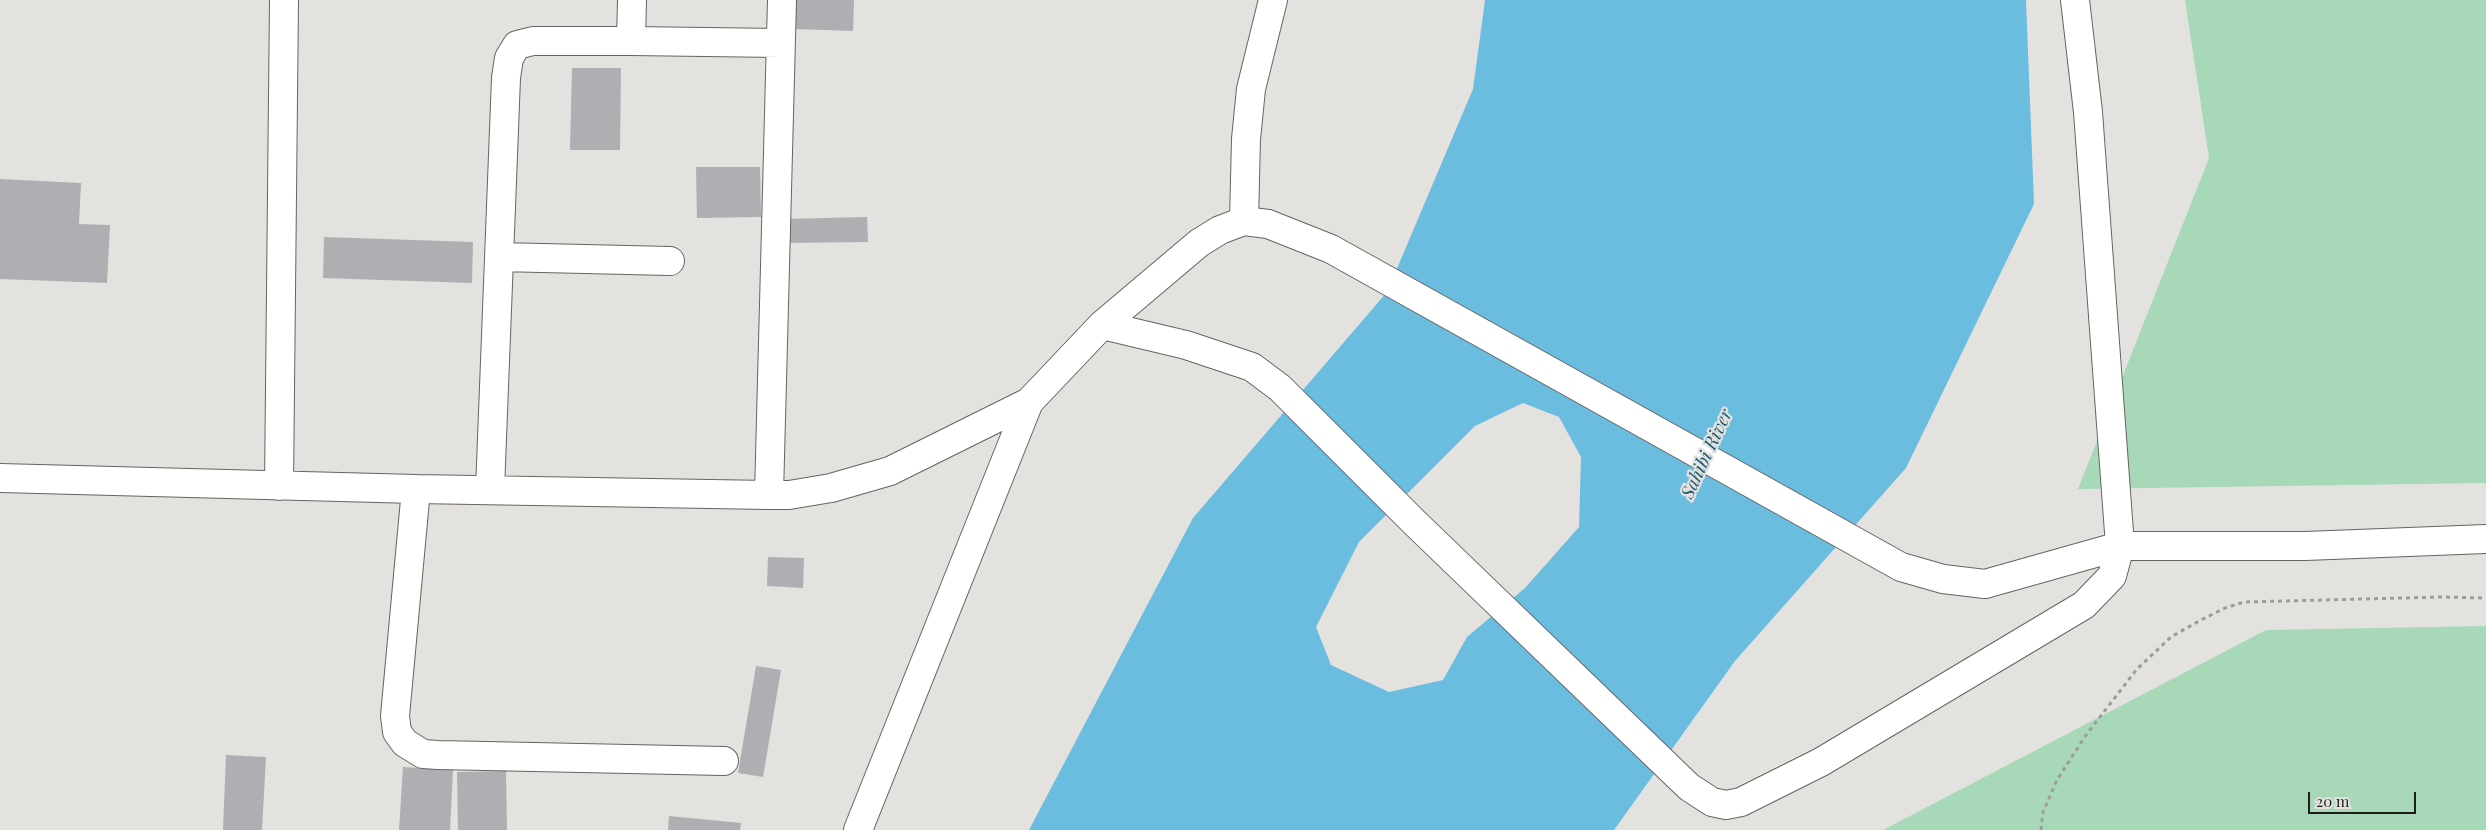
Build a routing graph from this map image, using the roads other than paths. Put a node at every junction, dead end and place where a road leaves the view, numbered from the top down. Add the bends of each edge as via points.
1 (284, 0) edge
2 (632, 0) edge
3 (782, 0) edge
4 (1273, 0) edge
5 (2075, 0) edge
6 (631, 40) junction
7 (780, 44) junction
8 (1244, 221) junction
9 (500, 258) junction
10 (670, 261) dead end
11 (1102, 325) junction
12 (1028, 402) junction
13 (0, 478) edge
14 (279, 486) junction
15 (416, 489) junction
16 (490, 490) junction
17 (770, 495) junction
18 (2486, 539) edge
19 (2120, 546) junction
20 (724, 761) dead end
21 (858, 830) edge

1 - 14 street
2 - 6 street
3 - 7 street
4 - 8 street via 1252,88 1246,140
5 - 19 street via 2088,112
6 - 7 street
6 - 9 street via 534,41 517,45 509,58
7 - 17 street
8 - 11 street via 1199,243
8 - 19 street via 1268,224 1331,249 1901,568 1943,579 1985,584
9 - 10 street
9 - 16 street
11 - 12 street
11 - 19 street via 1186,345 1252,366 1280,388 1689,787 1712,802 1726,805 1758,794 1821,762 2084,605 2112,576
12 - 17 street via 890,471 831,488
12 - 21 street
13 - 14 street
14 - 15 street
15 - 16 street
15 - 20 street via 395,716 397,732 405,743 423,754 438,755
16 - 17 street
18 - 19 street via 2305,546

